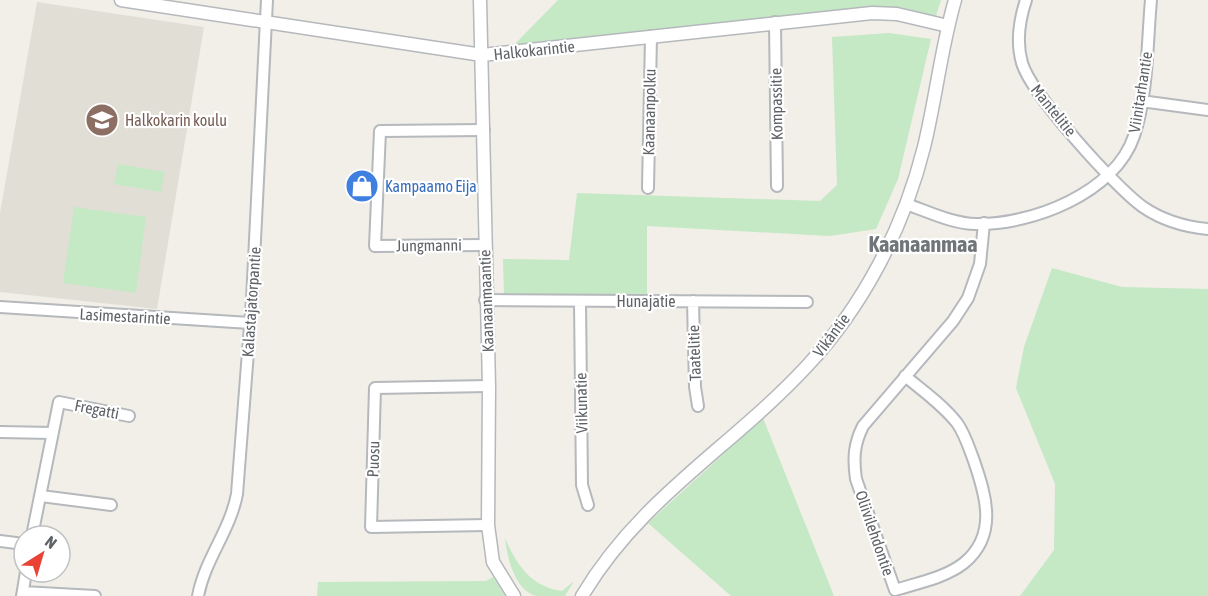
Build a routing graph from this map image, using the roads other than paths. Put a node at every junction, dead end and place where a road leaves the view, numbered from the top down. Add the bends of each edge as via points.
1 (122, 0) edge
2 (267, 0) edge
3 (480, 0) edge
4 (955, 0) edge
5 (1026, 0) edge
6 (1151, 0) edge
7 (775, 22) junction
8 (266, 23) junction
9 (948, 26) junction
10 (651, 36) junction
11 (482, 55) junction
12 (1141, 101) junction
13 (1208, 110) edge
14 (484, 130) junction
15 (1108, 174) junction
16 (777, 186) dead end
17 (648, 188) dead end
18 (906, 204) junction
19 (984, 224) junction
20 (1208, 229) edge
21 (485, 245) junction
22 (485, 300) junction
23 (580, 301) junction
24 (693, 301) junction
25 (807, 302) dead end
26 (0, 307) edge
27 (250, 323) junction
28 (905, 376) junction
29 (489, 386) junction
30 (698, 406) dead end
31 (129, 416) dead end
32 (0, 432) edge
33 (52, 433) junction
34 (41, 496) junction
35 (111, 505) dead end
36 (588, 505) dead end
37 (35, 524) edge
38 (488, 525) junction
39 (22, 594) edge
40 (95, 596) edge
41 (198, 596) edge
42 (514, 596) edge
43 (582, 596) edge

1 - 8 street, Halkokarintie
2 - 8 street, Kalastajatorpantie
3 - 11 street, Kaanaanmaantie
4 - 9 street, Vikåntie
5 - 15 street, Mantelitie via 1018,42 1027,76
6 - 12 street, Viinitarhantie
7 - 9 street, Halkokarintie via 886,14
7 - 10 street, Halkokarintie
7 - 16 street, Kompassitie
8 - 11 street, Halkokarintie
8 - 27 street, Kalastajatorpantie
9 - 18 street, Vikåntie via 924,146
10 - 11 street, Halkokarintie
10 - 17 street, Kaanaanpolku
11 - 14 street, Kaanaanmaantie
12 - 13 street
12 - 15 street, Viinitarhantie via 1128,149
14 - 21 street, Kaanaanmaantie
14 - 21 street, Jungmanni via 380,131 375,246
15 - 19 street, Viinitarhantie via 1063,206
15 - 20 street, Mantelitie via 1144,208 1174,223
18 - 19 street, Viinitarhantie via 964,222
18 - 43 street, Vikåntie via 873,276 809,364 653,504
19 - 28 street, Oliivilehdontie via 980,264 968,298
21 - 22 street, Kaanaanmaantie
22 - 23 street, Hunajatie
22 - 29 street, Kaanaanmaantie
23 - 24 street, Hunajatie
23 - 36 street, Viikunatie via 582,485
24 - 25 street, Hunajatie
24 - 30 street, Taatelitie
26 - 27 street, Lasimestarintie
27 - 41 street, Kalastajatorpantie via 234,513 206,567
28 - 28 street, Oliivilehdontie via 863,426 853,460 895,590 943,574 965,561 981,541 988,516 986,495 962,430
29 - 38 street, Kaanaanmaantie
29 - 38 street, Puosu via 375,388 371,527
31 - 33 street, Fregatti via 59,402
32 - 33 street
33 - 34 street, Fregatti
34 - 35 street
34 - 37 street, Fregatti
38 - 42 street, Kaanaanmaantie via 493,562
39 - 40 street

